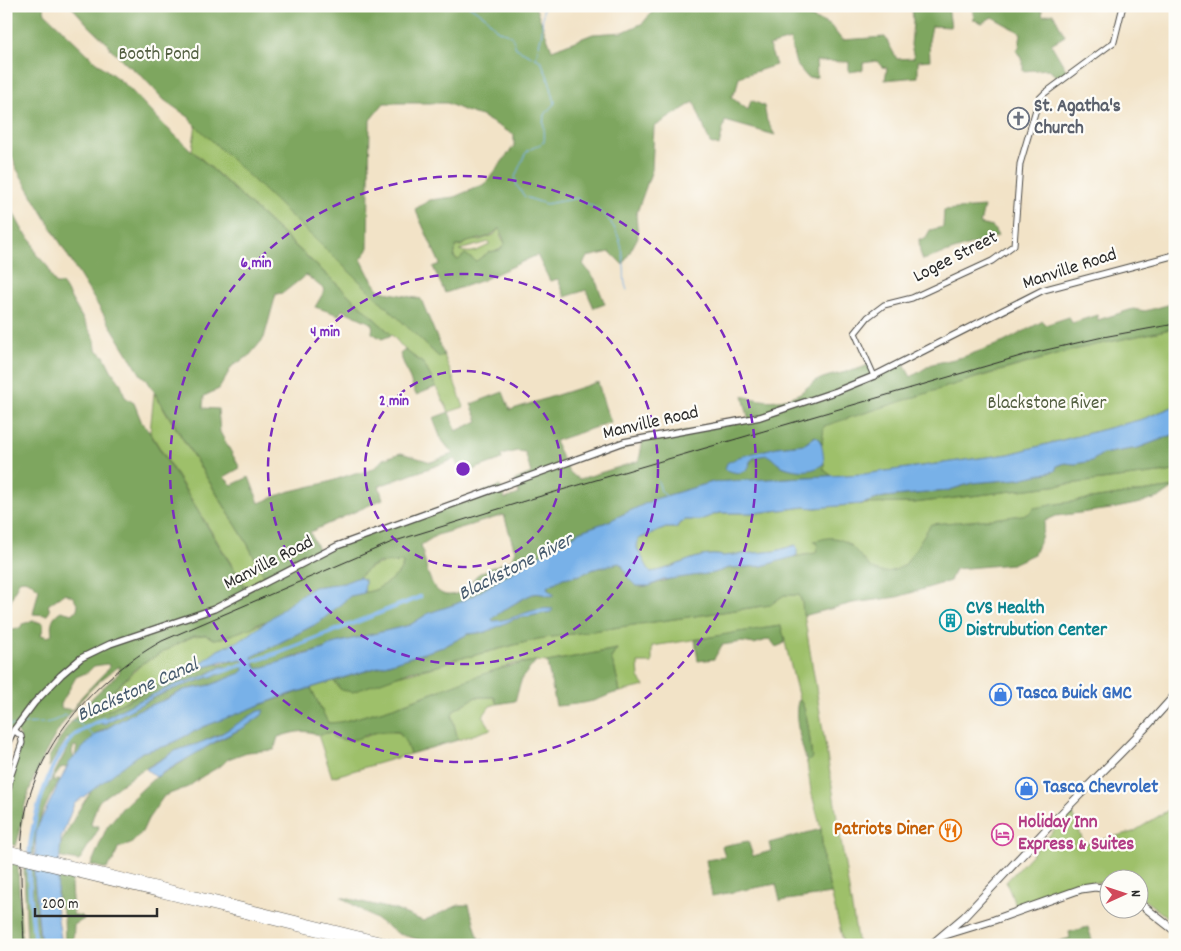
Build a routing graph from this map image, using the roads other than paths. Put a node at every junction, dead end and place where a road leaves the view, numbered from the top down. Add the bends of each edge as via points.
1 (1123, 6) edge
2 (1175, 255) edge
3 (874, 376) junction
4 (1175, 695) edge
5 (14, 730) junction
6 (6, 745) edge
7 (6, 801) edge
8 (6, 849) edge
9 (6, 856) edge
10 (1098, 887) edge
11 (160, 890) junction
12 (1148, 910) edge
13 (963, 918) junction
14 (994, 920) junction
15 (973, 927) junction
16 (1175, 931) edge
17 (941, 937) junction
18 (365, 945) edge
19 (397, 945) edge
20 (931, 945) edge

1 - 3 street, Logee Street via 1114,42 1039,100 1020,164 1014,245 992,261 912,298 884,305 868,317 855,333
2 - 3 main road, Manville Road via 1043,290
3 - 5 main road, Manville Road via 760,417 624,442 336,546 214,609 109,645 81,658 34,703
4 - 13 main road
5 - 6 main road, Manville Road
5 - 7 street via 22,740
8 - 11 highway, bridge
9 - 11 highway, bridge
10 - 14 main road via 1080,889
11 - 18 highway
11 - 19 highway
12 - 16 main road
13 - 14 main road via 974,922
13 - 15 main road
13 - 17 main road
14 - 15 main road
15 - 17 main road
17 - 20 main road

